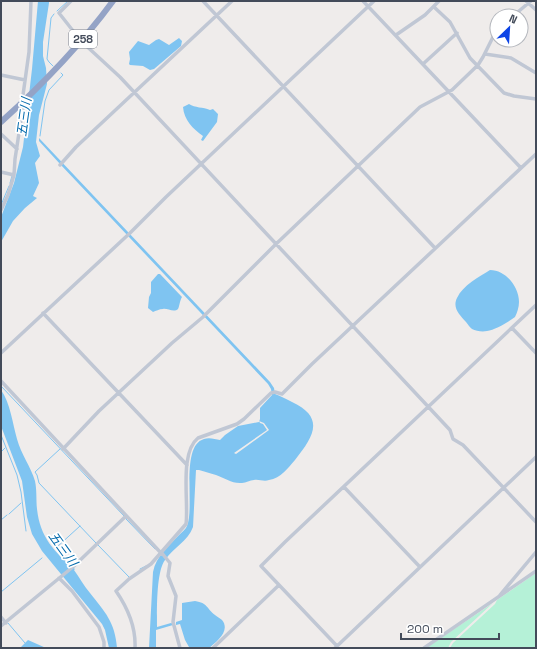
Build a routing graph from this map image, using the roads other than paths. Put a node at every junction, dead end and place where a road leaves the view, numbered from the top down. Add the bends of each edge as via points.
1 (31, 1) edge
2 (71, 1) edge
3 (113, 1) edge
4 (203, 1) edge
5 (232, 1) edge
6 (364, 1) edge
7 (374, 1) edge
8 (439, 1) edge
9 (527, 2) edge
10 (368, 6) junction
11 (434, 7) junction
12 (536, 10) edge
13 (217, 16) junction
14 (457, 33) junction
15 (396, 35) junction
16 (81, 41) junction
17 (489, 45) edge
18 (485, 54) junction
19 (423, 64) junction
20 (478, 65) junction
21 (536, 73) edge
22 (1, 75) edge
23 (25, 80) junction
24 (283, 87) junction
25 (449, 91) junction
26 (135, 93) junction
27 (25, 97) junction
28 (536, 99) edge
29 (23, 107) dead end
30 (1, 122) edge
31 (1, 134) edge
32 (17, 149) junction
33 (536, 154) edge
34 (61, 164) dead end
35 (202, 164) junction
36 (357, 166) junction
37 (522, 168) junction
38 (1, 172) edge
39 (14, 175) junction
40 (1, 210) edge
41 (276, 244) junction
42 (435, 248) junction
43 (536, 305) edge
44 (43, 313) junction
45 (353, 326) junction
46 (512, 328) junction
47 (1, 352) edge
48 (536, 353) edge
49 (1, 382) edge
50 (119, 393) junction
51 (428, 407) junction
52 (63, 449) junction
53 (536, 457) edge
54 (187, 465) junction
55 (344, 487) junction
56 (504, 488) junction
57 (126, 516) junction
58 (536, 522) edge
59 (536, 552) edge
60 (161, 553) junction
61 (420, 567) junction
62 (536, 571) edge
63 (59, 578) junction
64 (279, 585) junction
65 (497, 598) junction
66 (1, 617) edge
67 (6, 623) junction
68 (1, 626) edge
69 (336, 647) edge
70 (104, 648) edge
71 (135, 648) edge
72 (180, 648) edge
73 (213, 648) edge
74 (424, 648) edge

1 - 23 street
2 - 16 street via 59,13
3 - 16 highway, 258
4 - 13 street
5 - 13 street
6 - 10 street
7 - 10 street
8 - 11 street
9 - 12 street
10 - 15 street
10 - 24 street
11 - 14 street via 450,22
11 - 15 street
13 - 24 street
13 - 26 street
14 - 19 street
14 - 20 street via 470,58
15 - 19 street
16 - 26 street
16 - 27 highway, 258 via 51,75
17 - 18 street
18 - 20 street
18 - 21 street via 511,58
19 - 25 street
20 - 25 street
20 - 28 street via 504,93
22 - 23 street
23 - 27 street
24 - 35 street
24 - 36 street
25 - 36 street via 420,107
25 - 37 street
26 - 34 street
26 - 35 street
27 - 30 highway, 258
29 - 32 street
31 - 32 street
32 - 39 street
33 - 37 street
35 - 41 street
35 - 44 street
36 - 41 street
36 - 42 street
37 - 42 street
38 - 39 street
39 - 40 street
41 - 45 street
41 - 50 street via 205,315
42 - 45 street
43 - 46 street
44 - 47 street
44 - 50 street
45 - 51 street
45 - 54 street via 282,394 273,393 236,424 194,441
46 - 48 street
46 - 51 street
49 - 52 street
50 - 52 street
50 - 54 street
51 - 55 street
51 - 56 street via 450,430 453,439 463,445
52 - 57 street
53 - 56 street
54 - 60 street via 186,524
55 - 61 street
55 - 64 street via 261,566
56 - 58 street
56 - 61 street
57 - 60 street
57 - 63 street
59 - 65 street
60 - 71 street via 116,591 124,602 131,621
60 - 72 street via 170,563 168,576 176,596 173,622
61 - 69 street
62 - 65 street
63 - 67 street
63 - 70 street via 99,627
64 - 69 street
64 - 73 street
65 - 74 street
66 - 67 street
67 - 68 street

